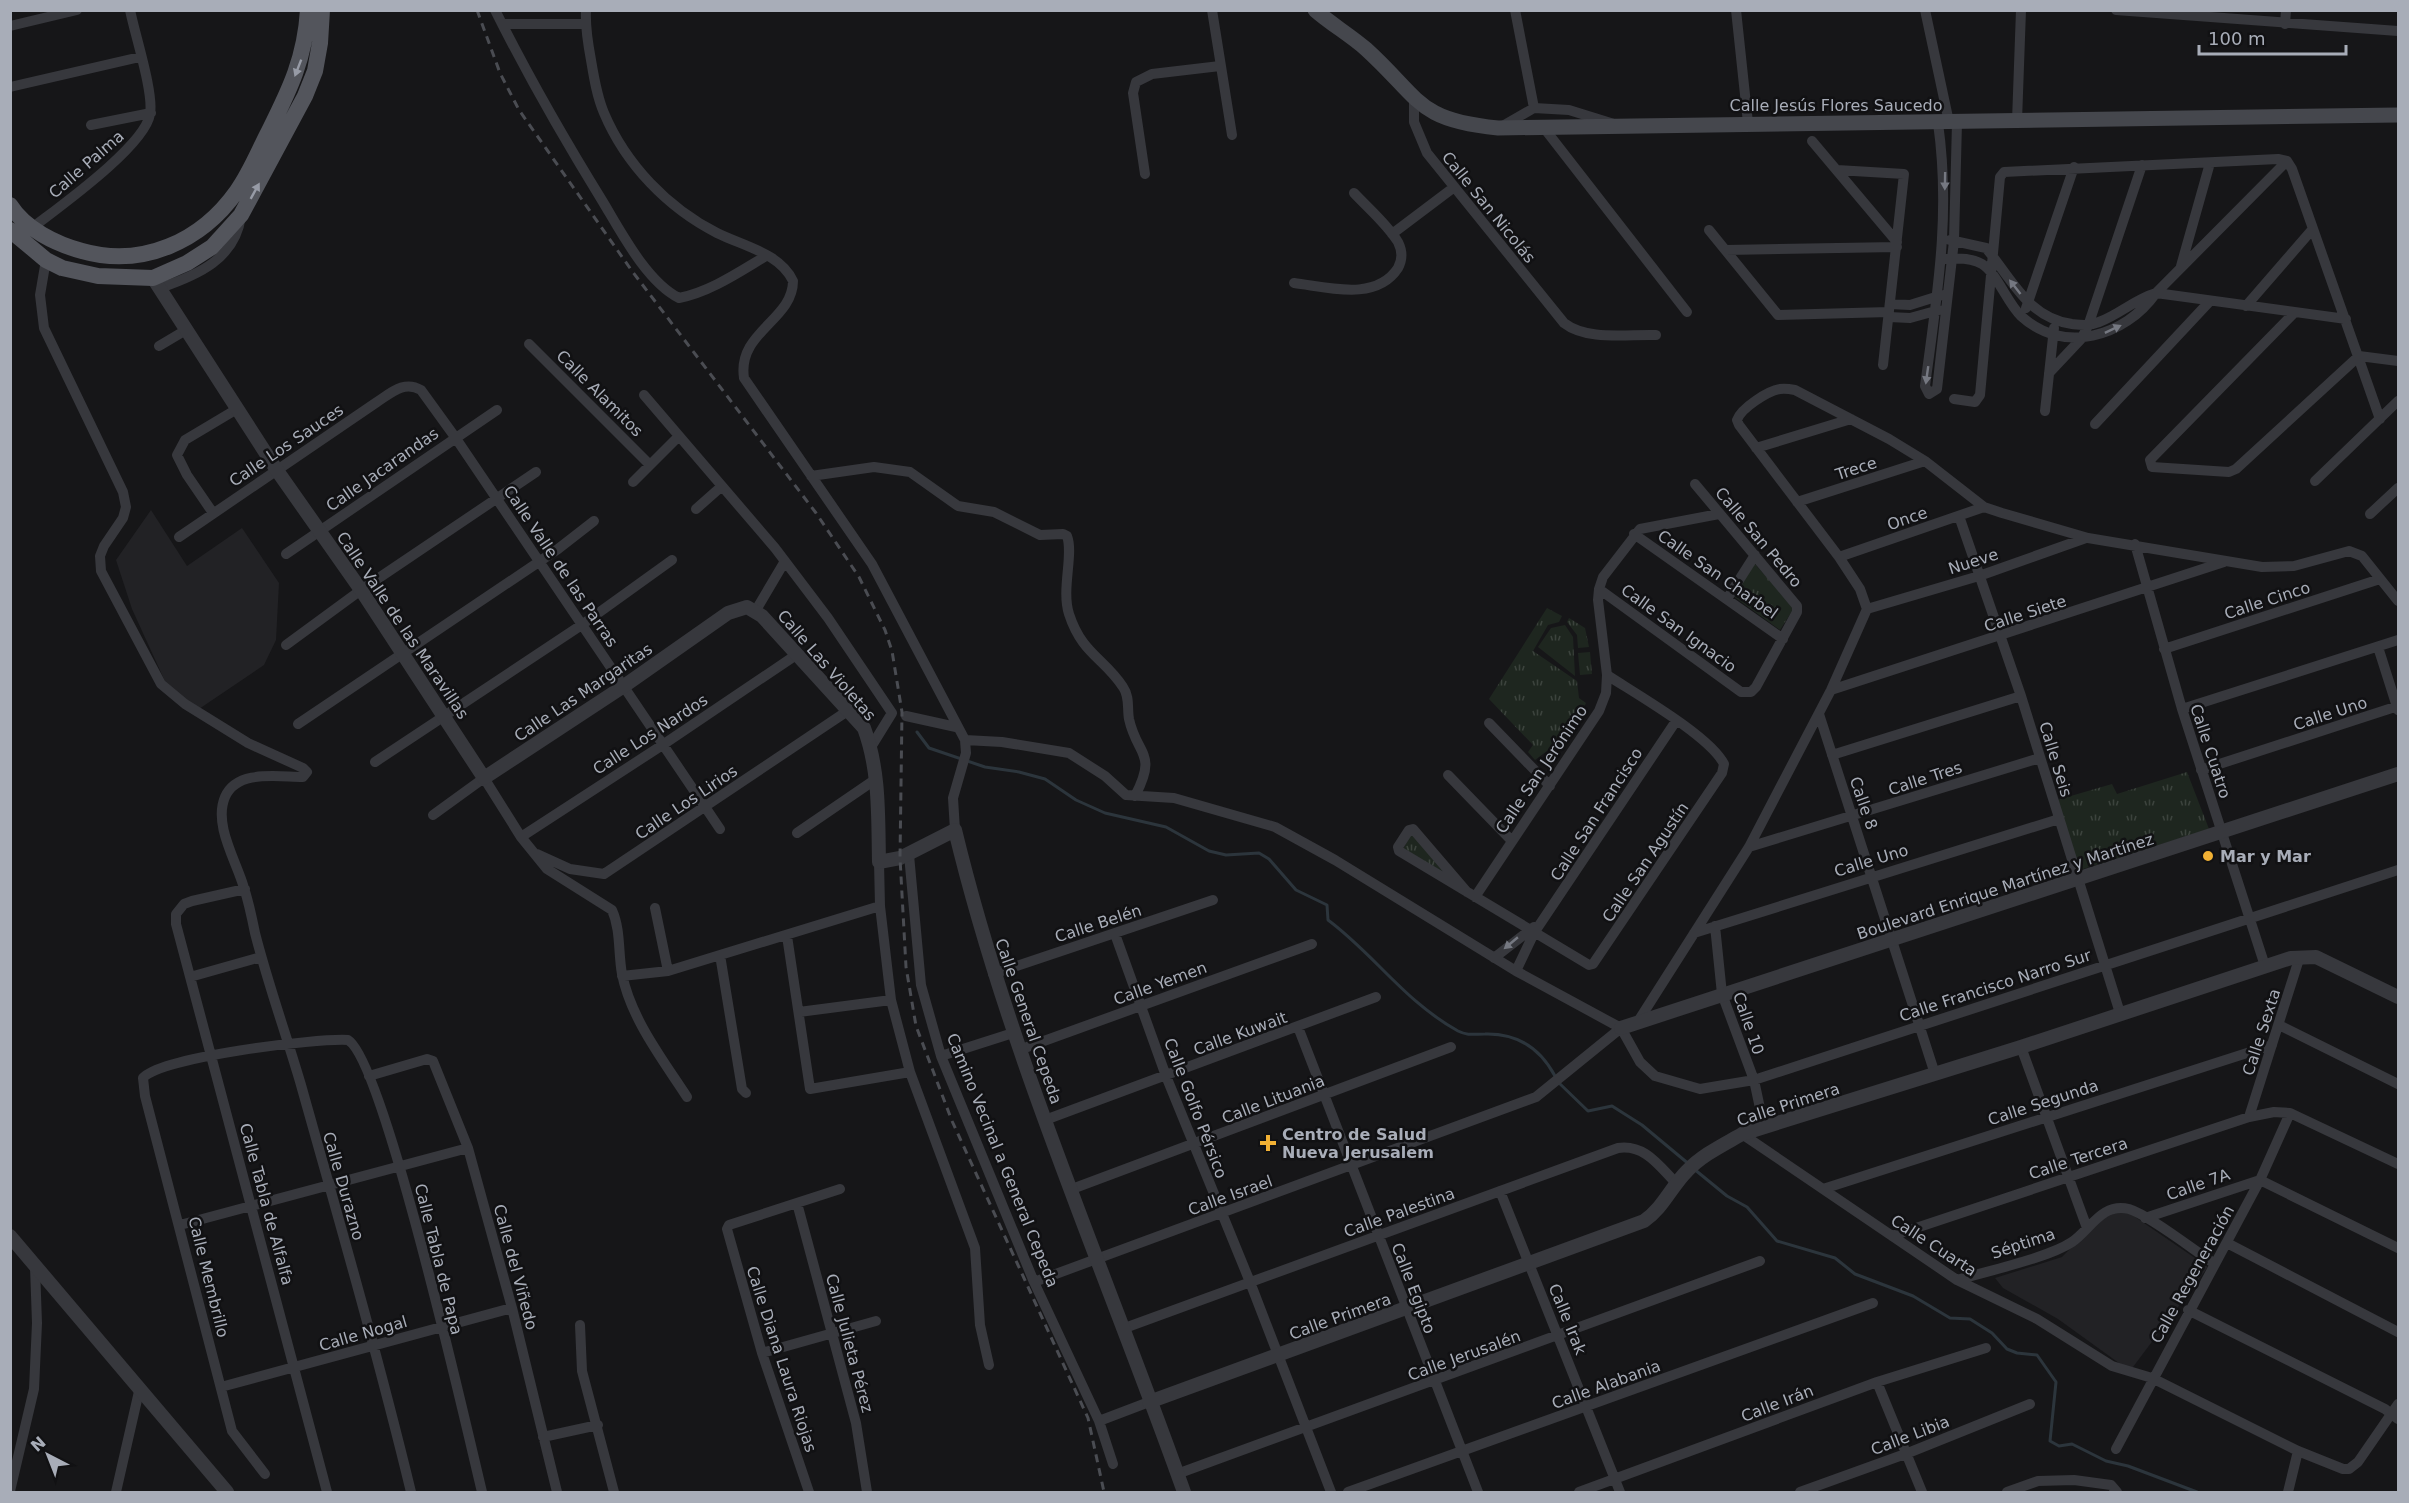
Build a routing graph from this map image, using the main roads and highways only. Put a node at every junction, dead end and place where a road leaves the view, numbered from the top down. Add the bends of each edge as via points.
1 (308, 10) edge
2 (322, 10) edge
3 (1315, 10) edge
4 (1327, 16) edge
5 (2398, 115) edge
6 (237, 191) junction
7 (10, 205) edge
8 (32, 228) junction
9 (10, 230) edge
10 (156, 283) junction

1 -> 6 main road via 302,58 293,83
10 -> 2 main road via 212,247 242,215 315,71
3 - 4 main road, Calle Jesús Flores Saucedo
4 - 5 main road, Calle Jesús Flores Saucedo via 1365,48 1414,100 1446,120 1498,128
6 - 8 main road via 199,230 157,251 132,257 98,256 70,248
6 - 10 main road via 220,222 169,259
7 - 8 main road
8 - 10 main road via 41,240 60,252 86,261 131,266
9 - 10 main road via 62,268

